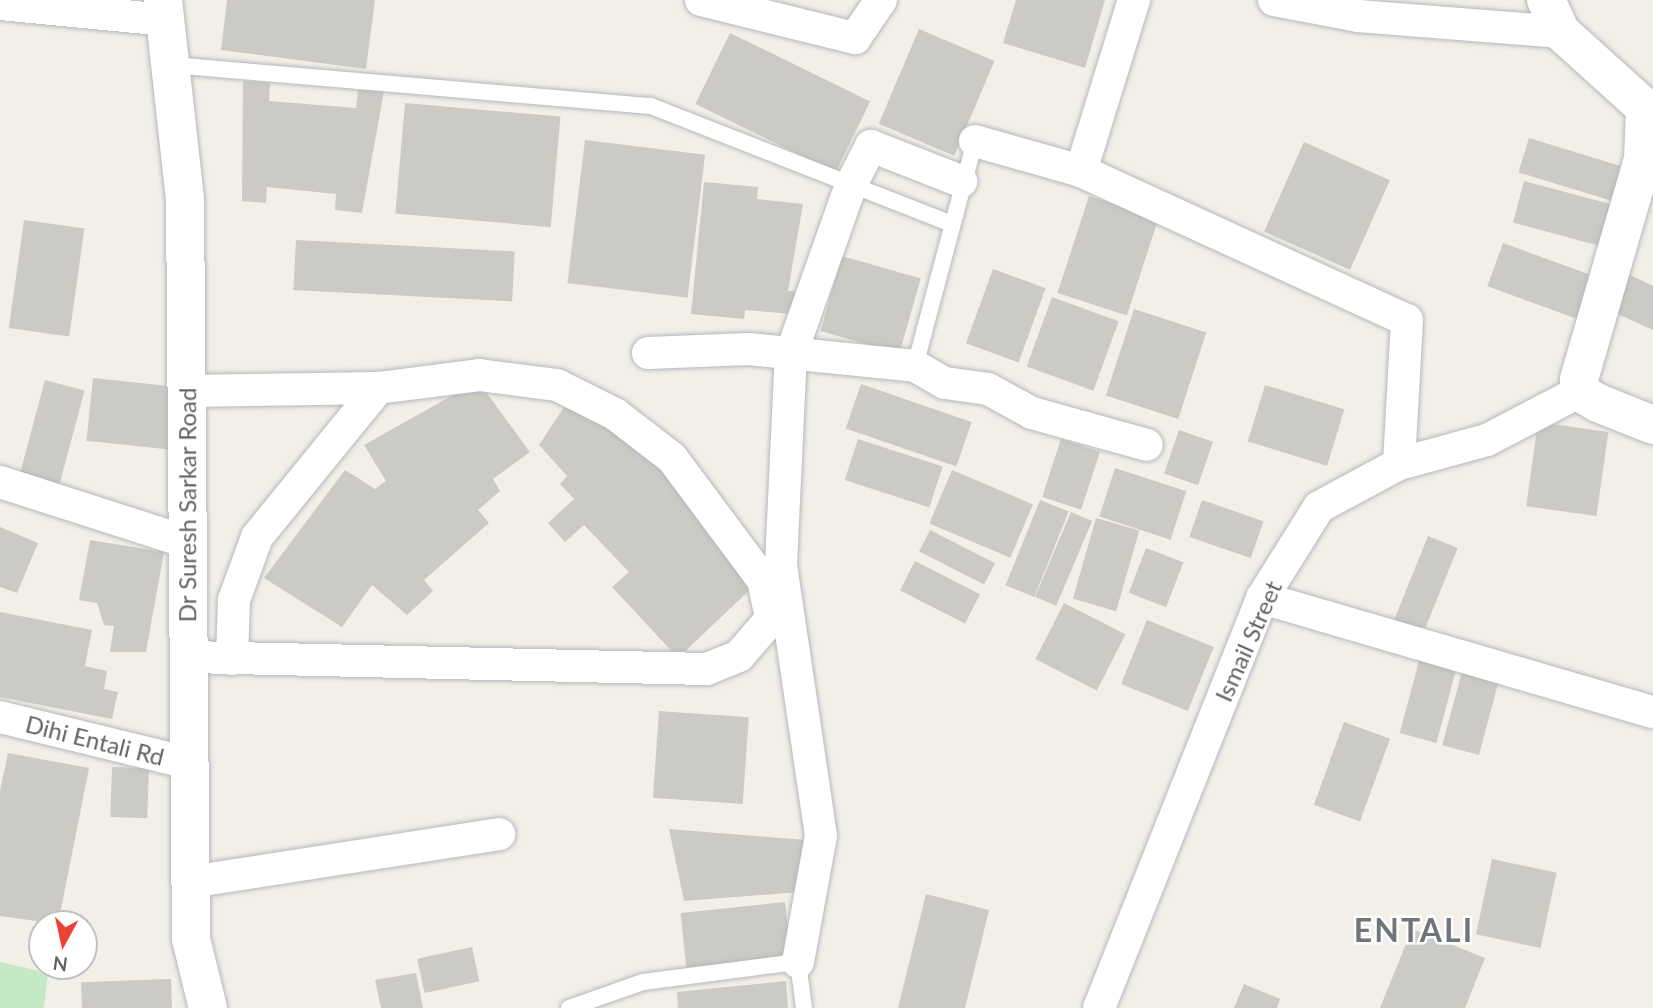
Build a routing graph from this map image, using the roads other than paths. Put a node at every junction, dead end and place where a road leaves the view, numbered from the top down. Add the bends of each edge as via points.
1 (701, 0) edge
2 (881, 0) edge
3 (1134, 0) edge
4 (1274, 0) edge
5 (0, 4) edge
6 (165, 10) edge
7 (1553, 16) edge
8 (172, 65) junction
9 (975, 141) joint
10 (1081, 171) junction
11 (961, 181) junction
12 (851, 184) junction
13 (950, 223) junction
14 (648, 353) dead end
15 (791, 354) junction
16 (915, 366) junction
17 (378, 388) junction
18 (187, 391) junction
19 (1579, 391) junction
20 (1653, 425) edge
21 (1147, 445) dead end
22 (1399, 464) junction
23 (0, 482) edge
24 (187, 542) junction
25 (1262, 598) junction
26 (188, 657) junction
27 (232, 659) junction
28 (1653, 712) edge
29 (0, 717) edge
30 (189, 763) junction
31 (499, 834) dead end
32 (190, 882) junction
33 (798, 961) junction
34 (208, 1008) edge
35 (569, 1008) edge
36 (804, 1008) edge
37 (1099, 1008) edge

1 - 2 street via 855,38
3 - 10 street
4 - 7 street via 1358,16
5 - 6 street
6 - 8 street, Dr Suresh Sarkar Road
7 - 19 street via 1646,108 1643,159
8 - 12 lane via 651,106
8 - 18 street, Dr Suresh Sarkar Road via 185,199
9 - 10 street
9 - 11 lane
10 - 22 street via 1406,320
11 - 12 street via 871,146
11 - 13 lane
12 - 13 lane
12 - 15 street
13 - 16 lane
14 - 15 street
15 - 16 street
15 - 33 street via 781,565 821,836
16 - 21 street via 945,383 988,388 1032,413
17 - 18 street
17 - 27 street via 257,537 234,600
17 - 27 street via 479,375 557,386 615,415 672,458 763,580 771,619 739,656 706,669
18 - 24 street, Dr Suresh Sarkar Road
19 - 20 street
19 - 22 street, Ismail Street via 1487,440
22 - 25 street, Ismail Street via 1319,507
23 - 24 street
24 - 26 street, Dr Suresh Sarkar Road
25 - 28 street
25 - 37 street, Ismail Street
26 - 27 street
26 - 30 street, Dr Suresh Sarkar Road
29 - 30 street, Dihi Entali Rd
30 - 32 street, Dr Suresh Sarkar Road
31 - 32 street
32 - 34 street, Dr Suresh Sarkar Road via 191,939
33 - 35 lane via 643,982
33 - 36 lane

